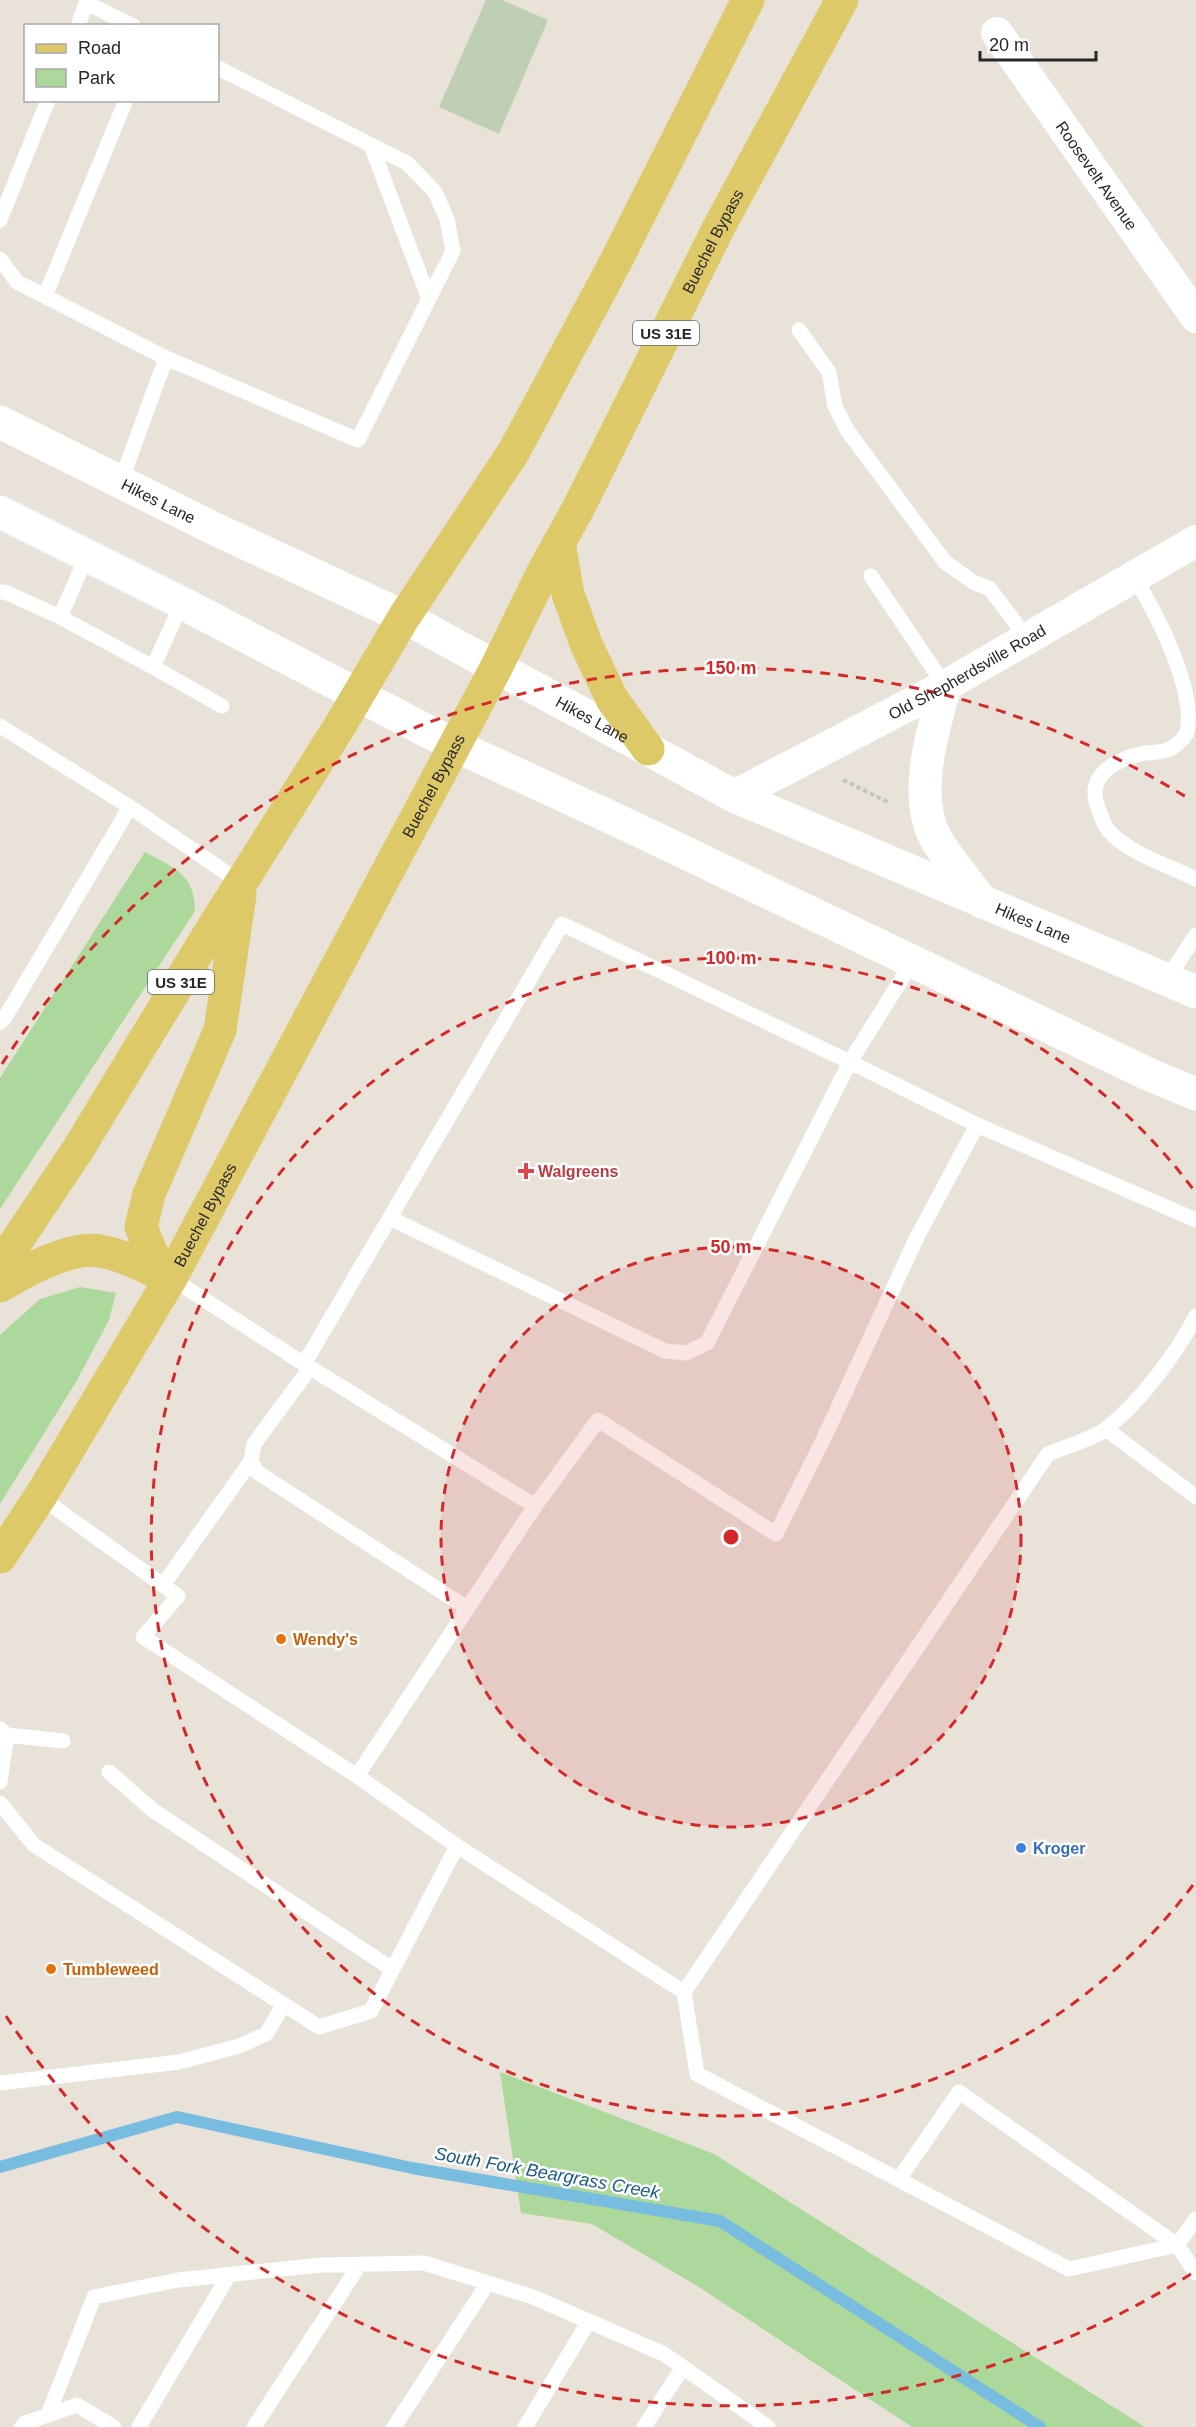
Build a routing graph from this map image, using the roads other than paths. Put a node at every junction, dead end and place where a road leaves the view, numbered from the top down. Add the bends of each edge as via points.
1 (747, 0) edge
2 (842, 0) edge
3 (87, 1) edge
4 (79, 24) edge
5 (129, 24) edge
6 (997, 33) dead end
7 (219, 69) edge
8 (47, 102) edge
9 (125, 102) edge
10 (371, 145) junction
11 (0, 220) edge
12 (0, 259) edge
13 (45, 296) junction
14 (429, 299) junction
15 (1196, 317) edge
16 (799, 330) dead end
17 (166, 358) junction
18 (0, 422) edge
19 (121, 481) junction
20 (0, 512) edge
21 (1196, 541) edge
22 (559, 543) junction
23 (87, 556) junction
24 (871, 576) dead end
25 (1134, 577) junction
26 (0, 592) edge
27 (182, 603) junction
28 (60, 617) junction
29 (404, 617) junction
30 (1027, 638) junction
31 (153, 667) junction
32 (496, 668) junction
33 (945, 686) junction
34 (358, 695) junction
35 (222, 706) dead end
36 (0, 726) edge
37 (454, 745) junction
38 (648, 749) junction
39 (734, 796) junction
40 (130, 807) junction
41 (1196, 879) edge
42 (241, 884) junction
43 (984, 903) junction
44 (1196, 935) edge
45 (913, 961) junction
46 (1182, 986) edge
47 (0, 1022) edge
48 (850, 1062) junction
49 (1196, 1094) edge
50 (977, 1125) junction
51 (390, 1218) junction
52 (1196, 1220) edge
53 (0, 1266) edge
54 (171, 1278) junction
55 (0, 1286) edge
56 (1196, 1316) edge
57 (307, 1366) junction
58 (1106, 1429) junction
59 (251, 1461) junction
60 (40, 1497) junction
61 (1196, 1497) edge
62 (535, 1506) junction
63 (0, 1557) edge
64 (163, 1585) junction
65 (467, 1608) junction
66 (3, 1732) edge
67 (63, 1741) dead end
68 (109, 1772) dead end
69 (357, 1776) junction
70 (0, 1782) edge
71 (0, 1803) edge
72 (457, 1846) junction
73 (392, 1969) junction
74 (684, 1992) junction
75 (284, 2004) junction
76 (0, 2083) edge
77 (899, 2179) junction
78 (1196, 2218) edge
79 (1177, 2246) junction
80 (360, 2264) junction
81 (1196, 2273) edge
82 (229, 2275) junction
83 (488, 2283) junction
84 (589, 2321) junction
85 (682, 2367) junction
86 (48, 2415) junction
87 (22, 2427) edge
88 (114, 2427) edge
89 (139, 2427) edge
90 (254, 2427) edge
91 (394, 2427) edge
92 (525, 2427) edge
93 (644, 2427) edge
94 (768, 2427) edge

1 - 29 main road, US 31E via 615,263 524,432
2 - 22 main road, Buechel Bypass / US 31E via 720,225
3 - 4 lane
3 - 5 lane
6 - 15 street, Roosevelt Avenue
7 - 10 lane
8 - 11 lane
9 - 13 lane
10 - 14 lane
10 - 14 lane via 407,163 435,192 447,219 453,251
12 - 13 lane via 17,282
13 - 17 lane
14 - 17 lane via 358,440
16 - 30 lane via 829,372 835,406 847,430 945,562 990,589
17 - 19 lane
18 - 19 main road, Hikes Lane
19 - 29 main road, Hikes Lane
20 - 23 main road
21 - 25 street, Old Shepherdsville Road
22 - 32 main road, Buechel Bypass / US 31E
22 - 38 main road via 568,594 586,644 612,699
23 - 27 main road
23 - 28 lane
24 - 33 lane
25 - 30 street, Old Shepherdsville Road
25 - 41 lane via 1184,669 1190,694 1187,732 1168,750 1124,758 1110,766 1098,778 1095,795 1109,831 1131,848
26 - 28 lane
27 - 31 lane
27 - 34 main road
28 - 31 lane
29 - 32 main road, Hikes Lane
29 - 34 main road, US 31E
30 - 33 street, Old Shepherdsville Road
31 - 35 lane
32 - 37 main road, Buechel Bypass / US 31E
32 - 38 main road, Hikes Lane
33 - 39 street, Old Shepherdsville Road
33 - 43 main road via 930,740 927,818 936,838
34 - 37 main road
34 - 42 main road, US 31E
36 - 40 lane
37 - 45 main road
37 - 54 main road, Buechel Bypass / US 31E
38 - 39 main road, Hikes Lane
39 - 43 main road, Hikes Lane
40 - 42 lane
40 - 47 lane
42 - 53 main road, US 31E via 77,1151
42 - 54 main road via 220,1030 149,1194 141,1227 152,1254
43 - 46 main road, Hikes Lane
44 - 46 lane
45 - 48 lane
45 - 49 main road
48 - 50 lane
48 - 51 lane via 562,924
48 - 51 lane via 707,1343 686,1353 665,1351
50 - 52 lane
50 - 62 lane via 916,1239 776,1534 598,1420
51 - 57 lane
54 - 55 main road via 126,1259 82,1250 30,1269
54 - 57 lane
54 - 60 main road, Buechel Bypass / US 31E
56 - 58 lane via 1180,1346
57 - 59 lane via 255,1444
57 - 62 lane
58 - 61 lane
58 - 74 lane via 1048,1454
59 - 64 lane
59 - 65 lane via 257,1472
60 - 63 main road, Buechel Bypass / US 31E
60 - 64 lane
62 - 65 lane
64 - 69 lane via 178,1596 143,1637
65 - 69 lane
66 - 67 lane
66 - 70 lane
68 - 73 lane via 154,1811
69 - 72 lane
71 - 75 lane via 34,1845
72 - 73 lane
72 - 74 lane
73 - 75 lane via 370,2011 319,2026
74 - 77 lane via 697,2074
75 - 76 lane via 266,2034 239,2046 178,2062
77 - 79 lane via 1069,2269
77 - 79 lane via 959,2092
78 - 79 lane
79 - 81 lane
80 - 82 lane
80 - 83 lane via 424,2264
80 - 90 lane
82 - 86 lane via 178,2280 93,2297
82 - 89 lane
83 - 84 lane via 533,2296
83 - 91 lane
84 - 85 lane via 664,2354
84 - 92 lane
85 - 93 lane
85 - 94 lane
86 - 87 lane
86 - 88 lane via 77,2405

